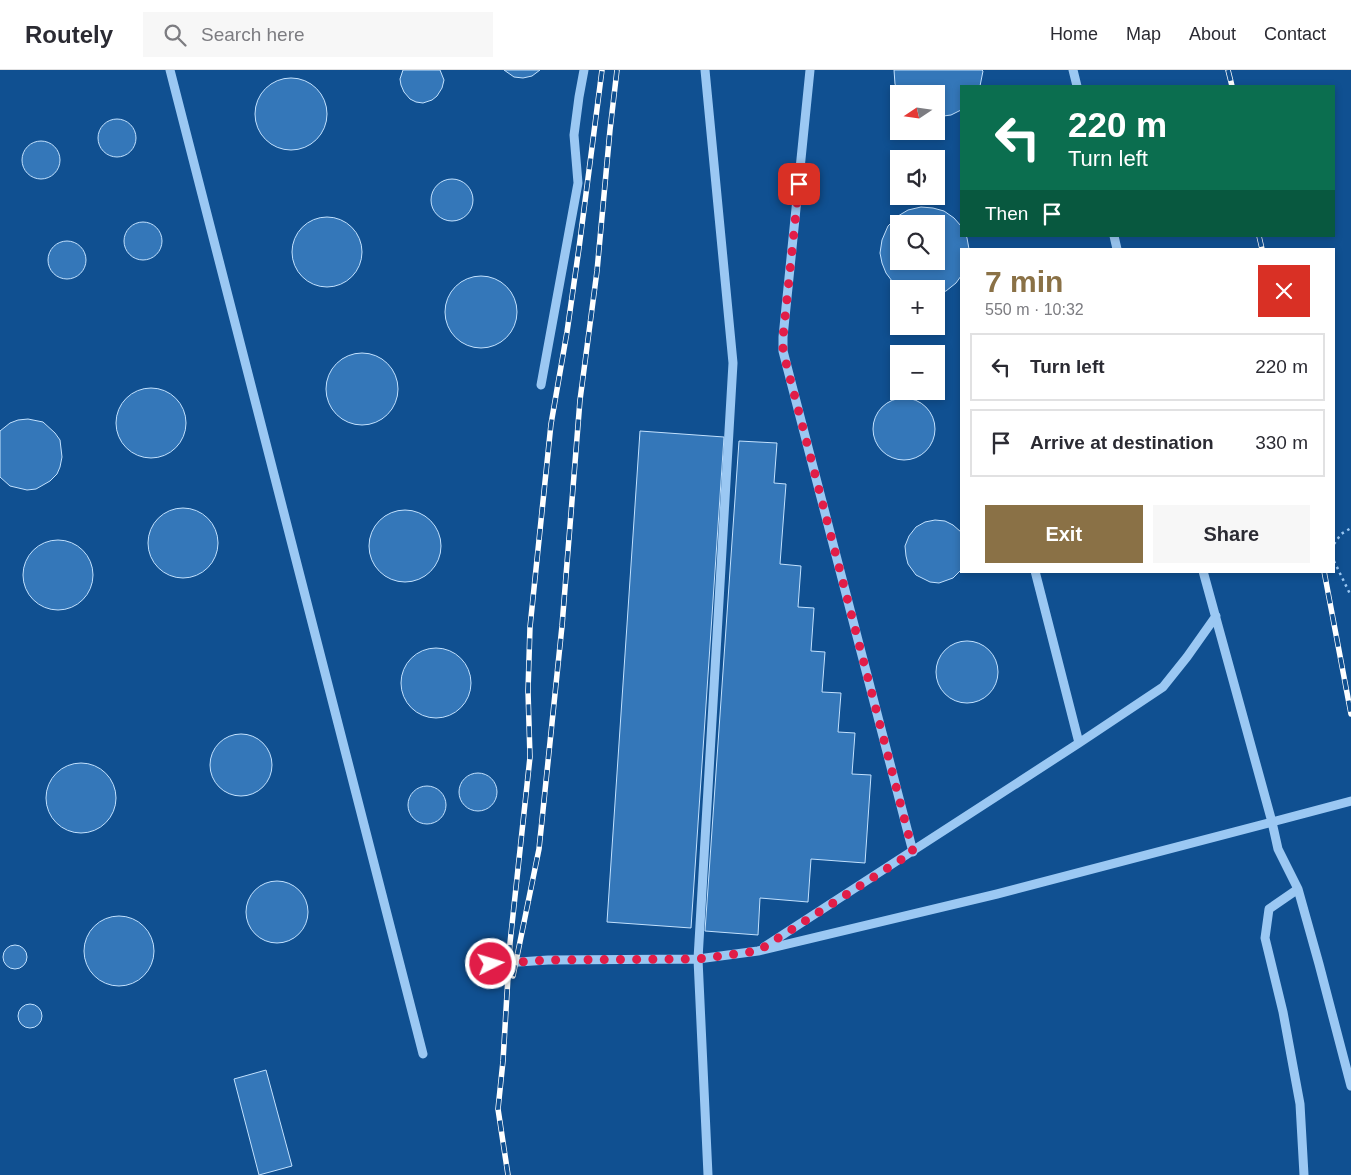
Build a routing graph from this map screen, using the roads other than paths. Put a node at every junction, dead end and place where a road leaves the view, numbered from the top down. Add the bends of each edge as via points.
1 (170, 70) edge
2 (584, 70) edge
3 (705, 70) edge
4 (810, 70) edge
5 (1073, 70) edge
6 (1077, 85) edge
7 (541, 385) dead end
8 (1036, 573) edge
9 (1205, 573) edge
10 (1216, 616) junction
11 (1079, 743) junction
12 (1351, 801) edge
13 (1272, 822) junction
14 (913, 852) junction
15 (1298, 889) junction
16 (758, 951) junction
17 (698, 959) junction
18 (491, 964) dead end
19 (423, 1054) dead end
20 (1351, 1086) edge
21 (708, 1175) edge
22 (1304, 1175) edge

1 - 19 lane
2 - 7 lane via 574,135 578,183
3 - 17 lane via 733,363
4 - 14 lane via 783,351
5 - 6 lane
8 - 11 lane
9 - 10 lane
10 - 11 lane via 1163,687
10 - 13 lane
11 - 14 lane
12 - 13 lane
13 - 15 lane via 1278,849
13 - 16 lane via 997,894
14 - 16 lane
15 - 20 lane
15 - 22 lane via 1270,908 1265,938 1300,1104
16 - 17 lane
17 - 18 lane via 548,960
17 - 21 lane

